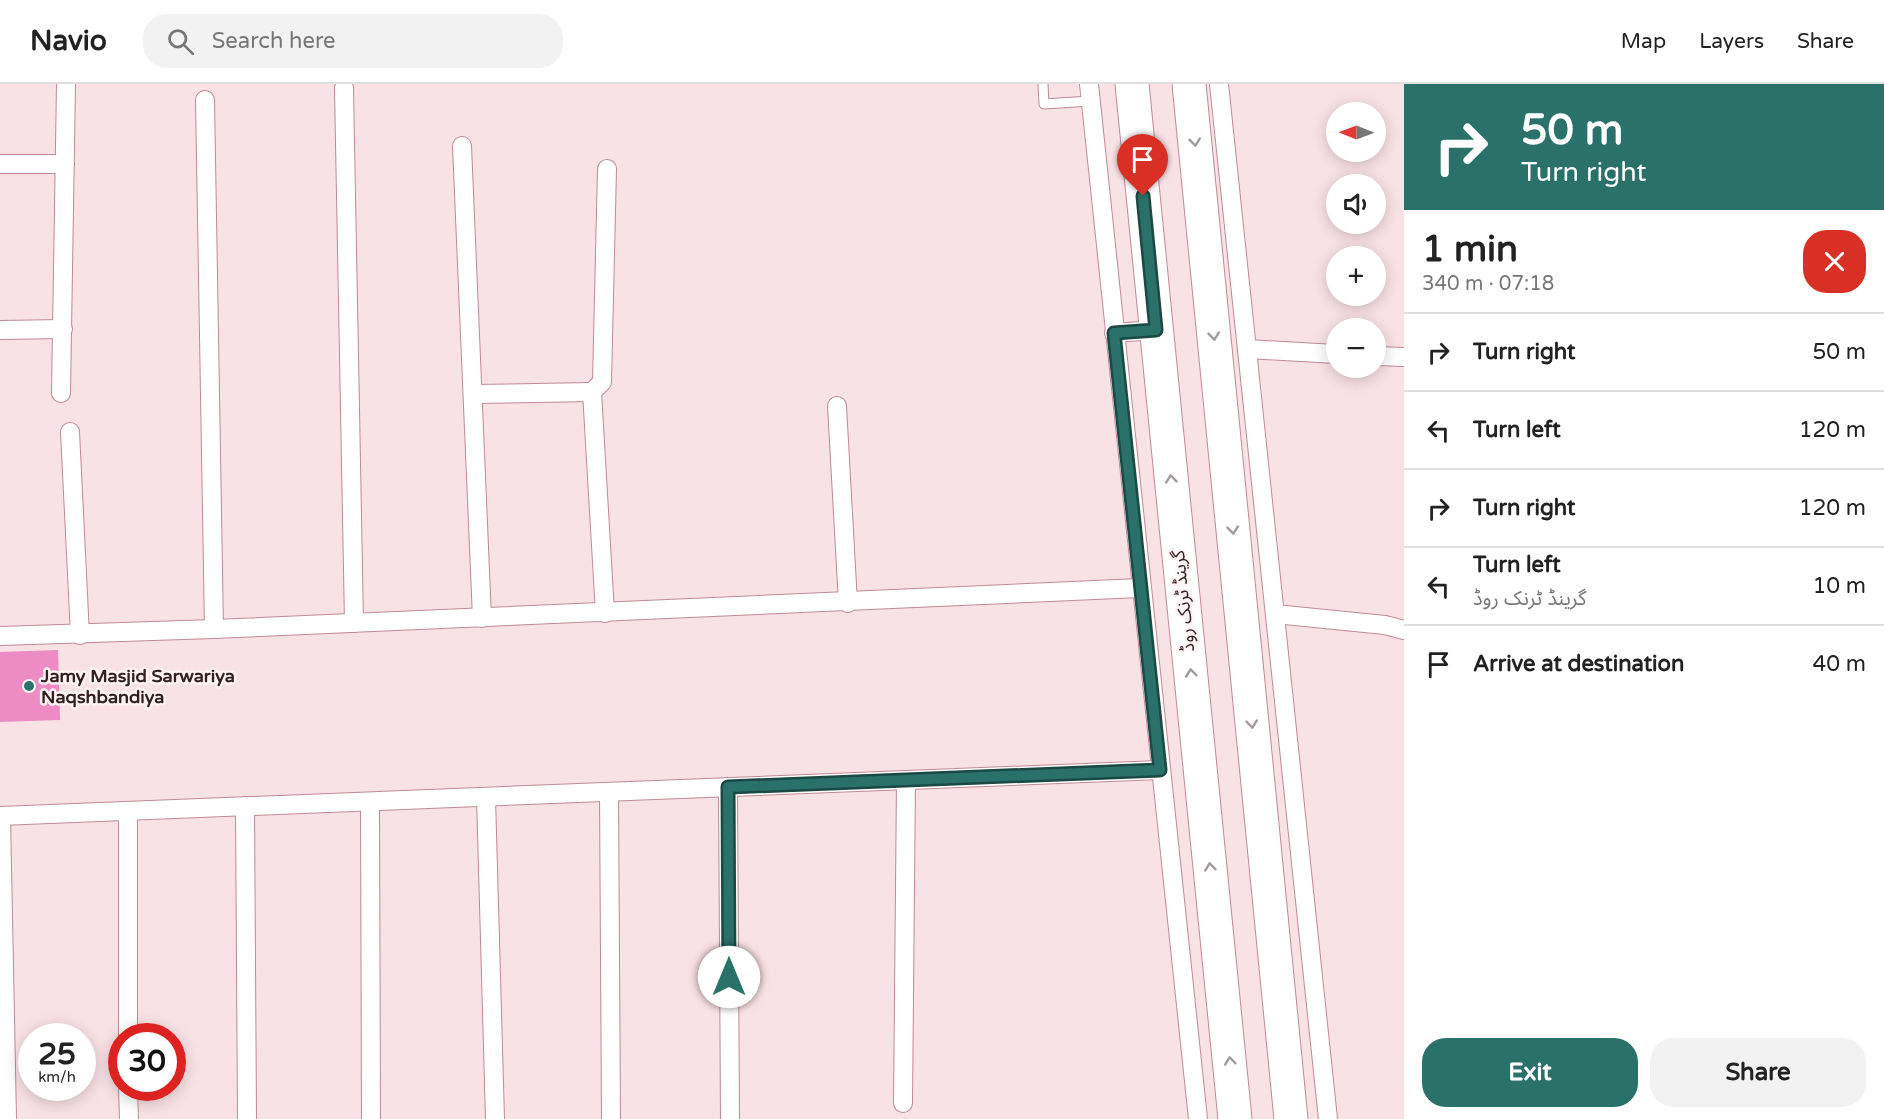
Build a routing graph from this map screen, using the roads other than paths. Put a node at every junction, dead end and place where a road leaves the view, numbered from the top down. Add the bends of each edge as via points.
1 (66, 84) edge
2 (1043, 84) edge
3 (1131, 84) edge
4 (1189, 84) edge
5 (1219, 84) edge
6 (344, 88) dead end
7 (1090, 93) edge
8 (205, 100) dead end
9 (462, 146) dead end
10 (0, 164) edge
11 (65, 164) junction
12 (607, 169) dead end
13 (63, 329) junction
14 (0, 330) edge
15 (1156, 330) junction
16 (1114, 333) junction
17 (1247, 349) junction
18 (1326, 353) edge
19 (1386, 356) edge
20 (1404, 357) edge
21 (592, 392) junction
22 (61, 393) dead end
23 (473, 394) junction
24 (837, 406) dead end
25 (70, 432) dead end
26 (1140, 588) junction
27 (848, 603) junction
28 (605, 613) junction
29 (1275, 614) junction
30 (482, 618) junction
31 (354, 623) junction
32 (214, 629) junction
33 (1404, 630) edge
34 (80, 634) junction
35 (0, 636) edge
36 (1160, 770) junction
37 (906, 780) junction
38 (728, 787) junction
39 (609, 792) junction
40 (486, 797) junction
41 (370, 802) junction
42 (245, 806) junction
43 (128, 811) junction
44 (0, 816) edge
45 (128, 1023) edge
46 (3, 1024) edge
47 (129, 1101) edge
48 (903, 1103) dead end
49 (7, 1119) edge
50 (129, 1119) edge
51 (247, 1119) edge
52 (371, 1119) edge
53 (495, 1119) edge
54 (611, 1119) edge
55 (730, 1119) edge
56 (1197, 1119) edge
57 (1235, 1119) edge
58 (1291, 1119) edge
59 (1328, 1119) edge

1 - 11 street
2 - 7 lane via 1044,104
3 - 15 highway, گرینڈ ٹرنک روڈ
4 -> 58 highway
5 - 17 street
6 - 31 street
7 - 16 street
8 - 32 street
9 - 23 street
10 - 11 street
11 - 13 street
12 - 21 street via 602,382
13 - 14 street
13 - 22 street
15 - 16 street
57 -> 15 highway, گرینڈ ٹرنک روڈ
16 - 26 street
17 - 18 street
17 - 29 street
19 - 20 street
21 - 23 street
21 - 28 street
23 - 30 street
24 - 27 street
25 - 34 street
26 - 27 street
26 - 36 street
27 - 28 street
28 - 30 street
29 - 33 street
29 - 59 street
30 - 31 street
31 - 32 street
32 - 34 street
34 - 35 street
36 - 37 street
36 - 56 street
37 - 38 street
37 - 48 street
38 - 39 street
38 - 55 street
39 - 40 street
39 - 54 street
40 - 41 street
40 - 53 street
41 - 42 street
41 - 52 street
42 - 43 street
42 - 51 street
43 - 44 street
43 - 45 street
44 - 46 street
46 - 49 street
47 - 50 street

